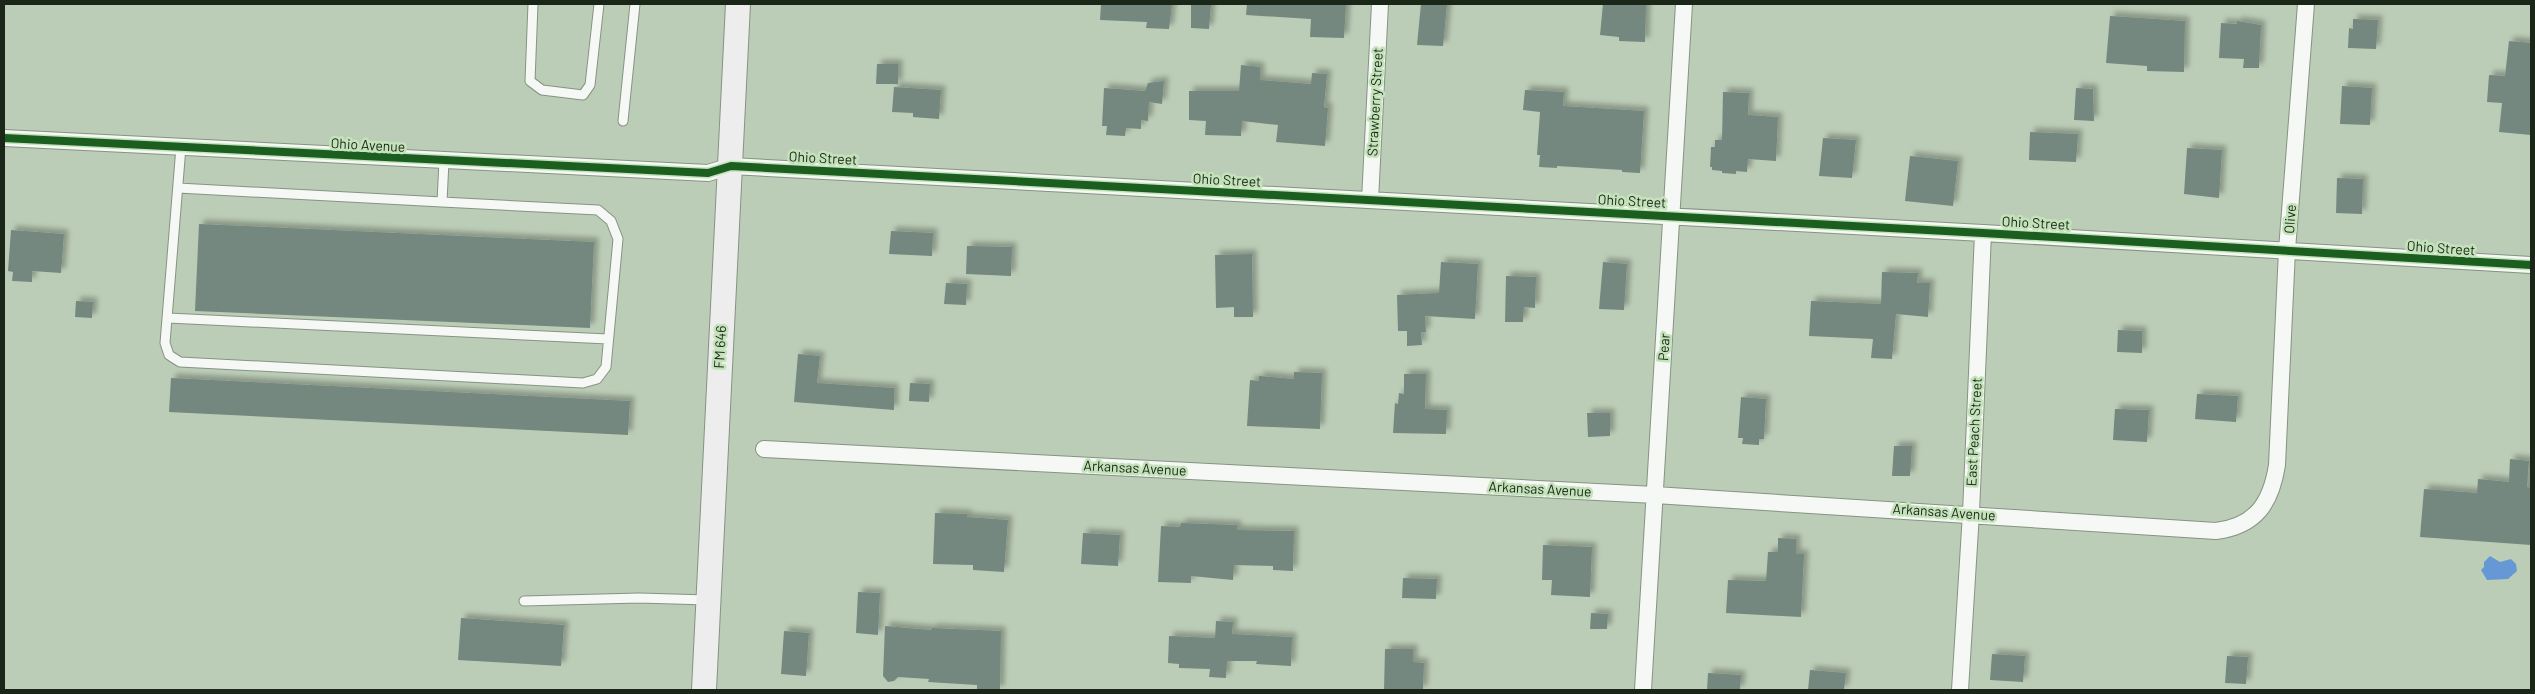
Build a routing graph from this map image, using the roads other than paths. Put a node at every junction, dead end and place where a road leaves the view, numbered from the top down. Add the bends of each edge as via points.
1 (533, 4) edge
2 (599, 4) edge
3 (635, 4) edge
4 (738, 4) edge
5 (1380, 4) edge
6 (1684, 4) edge
7 (2306, 4) edge
8 (623, 121) dead end
9 (4, 138) edge
10 (181, 147) junction
11 (444, 161) junction
12 (731, 166) junction
13 (178, 188) junction
14 (1370, 200) junction
15 (442, 202) junction
16 (1672, 216) junction
17 (1983, 233) junction
18 (2287, 250) junction
19 (2531, 265) edge
20 (168, 318) junction
21 (608, 338) junction
22 (764, 449) dead end
23 (2276, 466) joint
24 (1655, 494) junction
25 (1971, 513) junction
26 (708, 600) junction
27 (524, 601) dead end
28 (704, 690) edge
29 (1643, 690) edge
30 (1960, 690) edge

1 - 2 lane via 530,81 542,90 583,95 590,85
3 - 8 lane
4 - 12 main road, FM 646 / FM 646
5 - 14 street, Strawberry Street
6 - 16 street, Pear
7 - 18 street, Olive
9 - 10 street, Ohio Avenue
10 - 11 street, Ohio Avenue
10 - 13 lane
11 - 12 street, Ohio Avenue via 708,173
11 - 15 lane
12 - 14 street, Ohio Street
12 - 26 main road, FM 646 / FM 646
13 - 15 lane
13 - 20 lane
14 - 16 street, Ohio Street
15 - 21 lane via 598,210 611,221 618,239
16 - 17 street, Ohio Street
16 - 24 street, Pear
17 - 18 street, Ohio Street
17 - 25 street, East Peach Street
18 - 19 street, Ohio Street
18 - 23 street, Olive
20 - 21 lane
20 - 21 lane via 165,343 169,355 180,362 583,383 597,379 606,367
22 - 24 street, Arkansas Avenue
23 - 25 street, Arkansas Avenue via 2270,496 2262,508 2228,530
24 - 25 street, Arkansas Avenue
24 - 29 street, Pear
25 - 30 street, East Peach Street
26 - 27 lane
26 - 28 main road, FM 646 / FM 646

